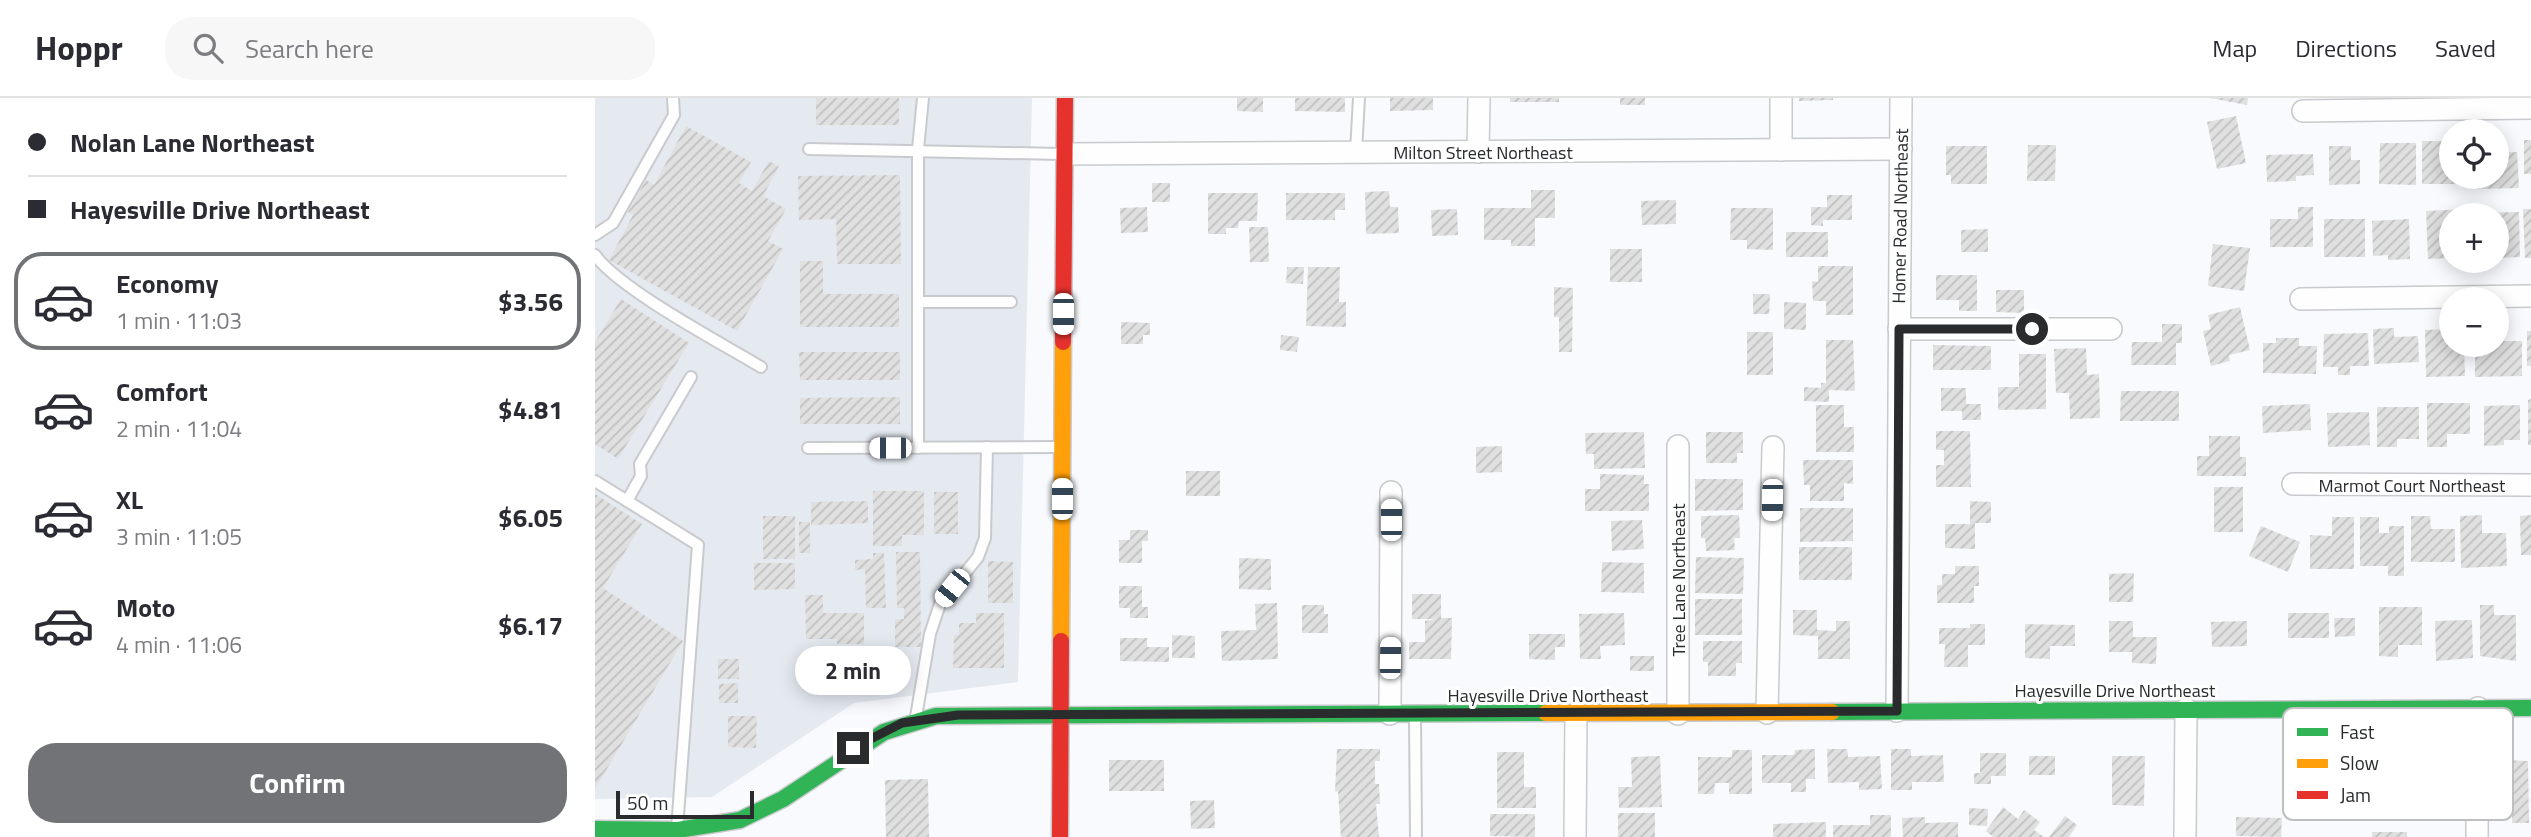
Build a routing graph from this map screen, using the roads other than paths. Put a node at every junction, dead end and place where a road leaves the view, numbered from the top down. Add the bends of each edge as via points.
1 (673, 98) edge
2 (923, 98) edge
3 (1065, 98) edge
4 (1359, 98) edge
5 (1479, 98) edge
6 (1781, 98) edge
7 (1901, 98) edge
8 (2531, 108) edge
9 (2304, 111) dead end
10 (809, 149) dead end
11 (918, 149) junction
12 (1901, 149) junction
13 (1781, 150) junction
14 (1356, 152) junction
15 (1478, 152) junction
16 (1065, 154) junction
17 (595, 235) edge
18 (595, 255) edge
19 (2531, 296) edge
20 (2301, 299) dead end
21 (918, 302) junction
22 (1011, 302) dead end
23 (1899, 329) junction
24 (2111, 329) dead end
25 (761, 367) dead end
26 (691, 377) dead end
27 (1678, 446) dead end
28 (987, 447) junction
29 (1063, 447) junction
30 (1773, 447) dead end
31 (808, 448) dead end
32 (918, 448) junction
33 (595, 481) edge
34 (2293, 484) dead end
35 (2531, 485) edge
36 (1391, 492) dead end
37 (627, 501) junction
38 (2478, 708) edge
39 (2531, 708) edge
40 (2186, 709) junction
41 (2283, 709) edge
42 (1897, 711) junction
43 (1767, 713) junction
44 (1060, 714) junction
45 (1390, 714) junction
46 (1415, 714) junction
47 (1678, 714) junction
48 (1576, 715) junction
49 (916, 720) junction
50 (595, 829) edge
51 (677, 830) junction
52 (1060, 837) edge
53 (1416, 837) edge
54 (1576, 837) edge
55 (2185, 837) edge

1 - 17 lane via 674,115 668,127 613,223
2 - 11 lane
3 - 16 street
4 - 14 lane
5 - 15 street
6 - 13 street
7 - 12 street, Homer Road Northeast
8 - 9 street
10 - 11 lane
11 - 16 lane
11 - 21 lane
12 - 13 street, Milton Street Northeast
12 - 23 street, Homer Road Northeast
13 - 15 street, Milton Street Northeast
14 - 15 street, Milton Street Northeast
14 - 16 street, Milton Street Northeast
16 - 29 street
18 - 25 lane via 602,265 647,296
19 - 20 street
21 - 22 lane
21 - 32 lane
23 - 24 street
23 - 42 street, Homer Road Northeast
26 - 37 lane via 640,464 641,476
27 - 47 street, Tree Lane Northeast
28 - 29 lane
28 - 32 lane
28 - 49 lane via 985,538 978,557 940,604 930,634
29 - 44 street
30 - 43 street
31 - 32 lane
33 - 37 lane
34 - 35 street, Marmot Court Northeast
36 - 45 street
37 - 51 lane via 698,545
38 - 39 street, Hayesville Drive Northeast
40 - 41 street, Hayesville Drive Northeast
40 - 42 street, Hayesville Drive Northeast
40 - 55 street
42 - 43 street, Hayesville Drive Northeast
43 - 47 street, Hayesville Drive Northeast
44 - 45 street, Hayesville Drive Northeast
44 - 49 street, Hayesville Drive Northeast
44 - 52 street
45 - 46 street, Hayesville Drive Northeast
46 - 48 street, Hayesville Drive Northeast
46 - 53 lane
47 - 48 street, Hayesville Drive Northeast
48 - 54 street
49 - 51 street, Hayesville Drive Northeast via 878,733 757,813 710,827
50 - 51 street, Hayesville Drive Northeast

